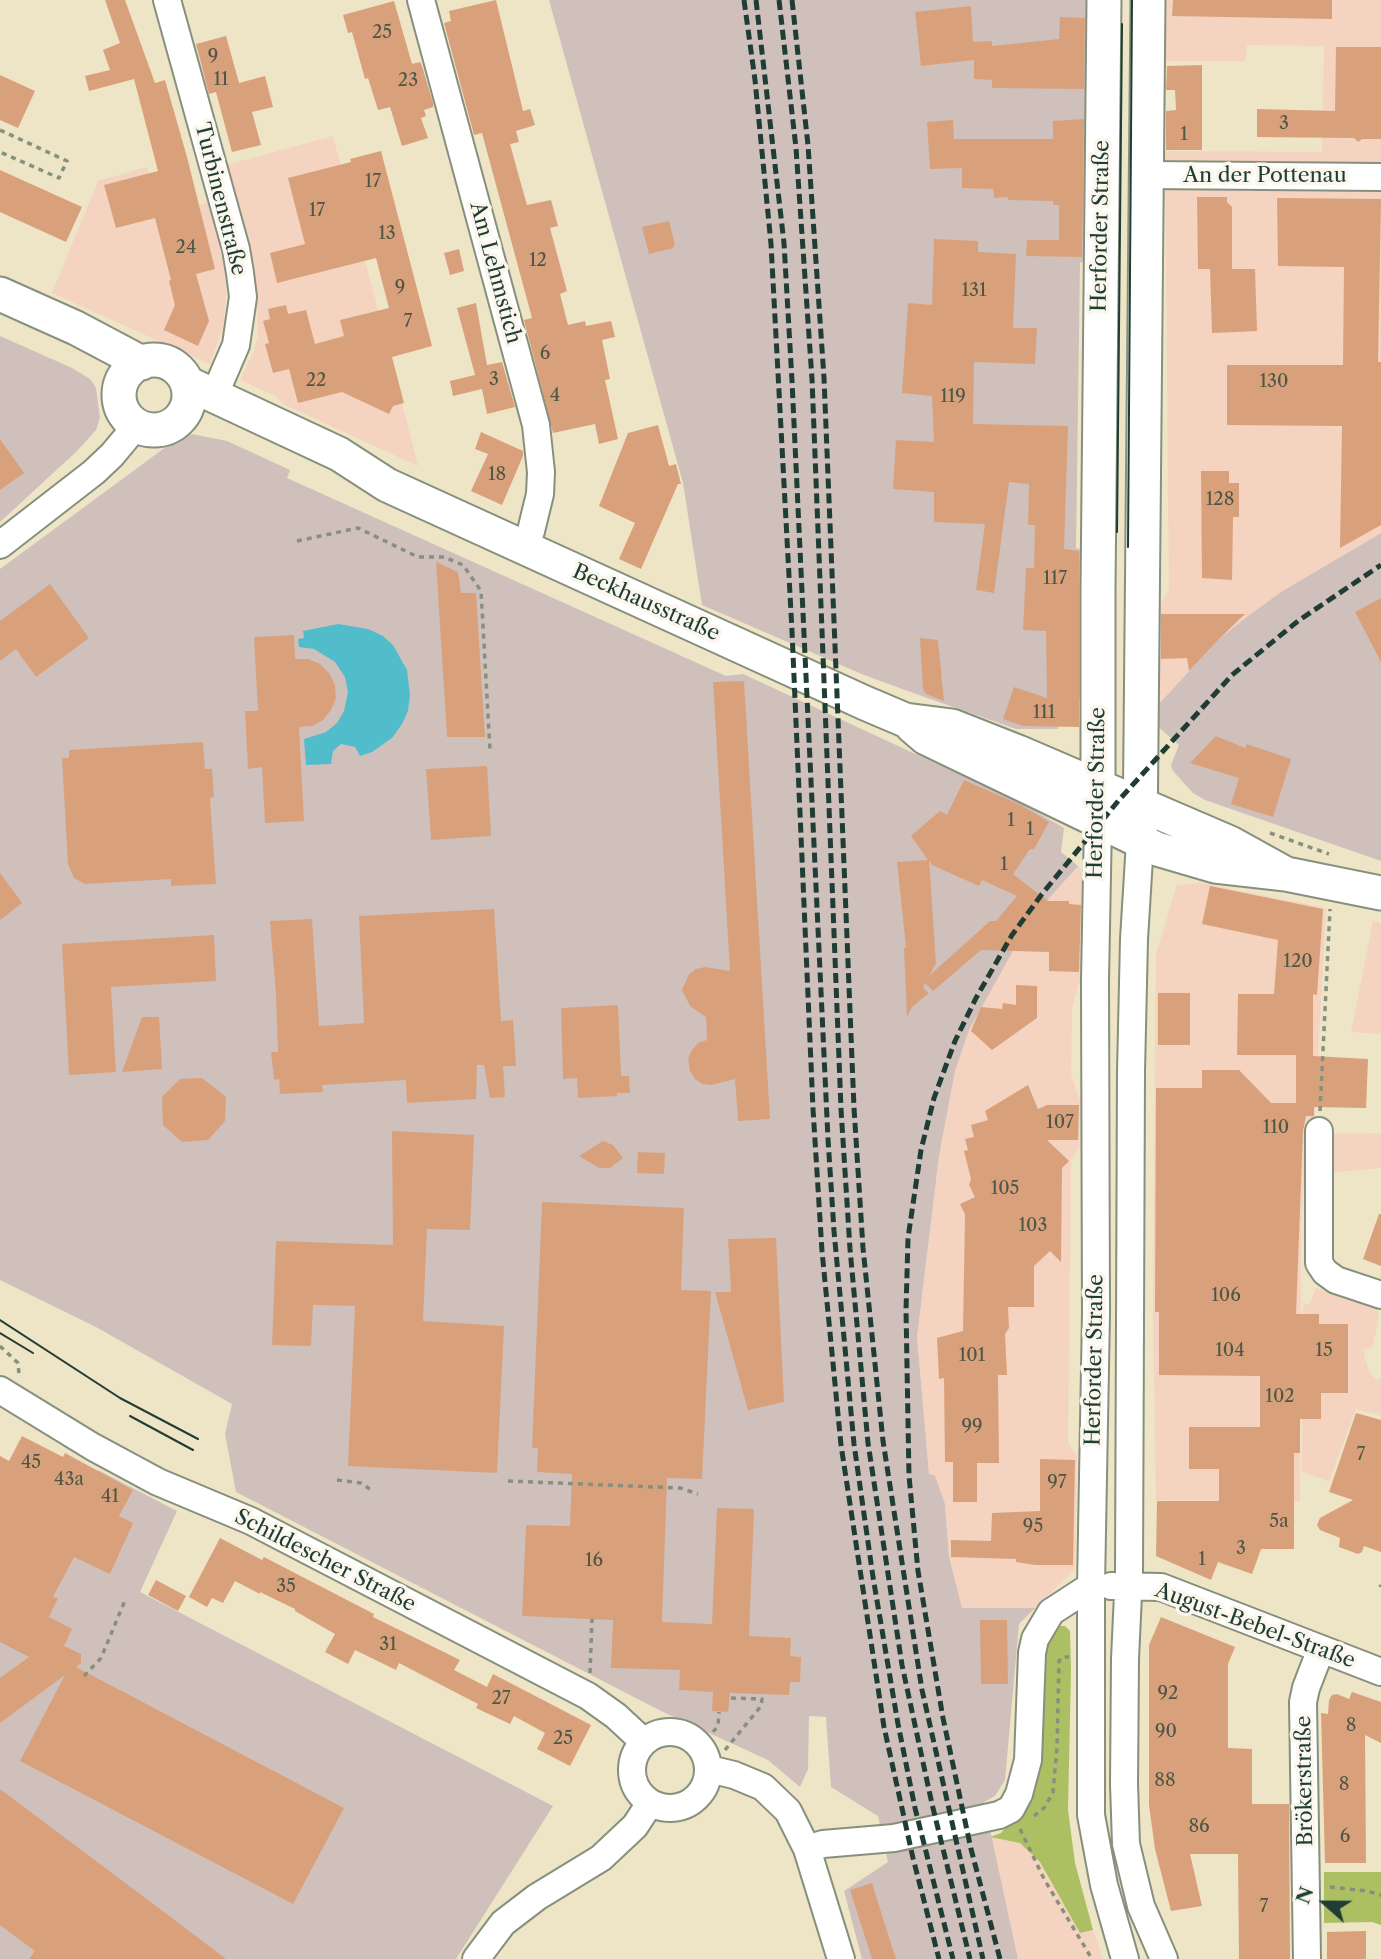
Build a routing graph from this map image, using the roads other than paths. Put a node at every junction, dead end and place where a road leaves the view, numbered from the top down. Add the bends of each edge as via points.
1 (167, 0) edge
2 (421, 0) edge
3 (1104, 0) edge
4 (1148, 0) edge
5 (1148, 174) junction
6 (1381, 177) edge
7 (0, 294) edge
8 (0, 315) edge
9 (132, 372) junction
10 (195, 396) junction
11 (137, 425) junction
12 (0, 545) edge
13 (524, 548) junction
14 (905, 720) junction
15 (1099, 787) junction
16 (1142, 806) junction
17 (1098, 822) junction
18 (1140, 842) junction
19 (1286, 874) junction
20 (1381, 893) edge
21 (1319, 1131) road end
22 (1381, 1295) edge
23 (1096, 1313) junction
24 (1131, 1359) junction
25 (0, 1390) edge
26 (1129, 1586) junction
27 (1091, 1587) junction
28 (1321, 1649) junction
29 (1381, 1672) edge
30 (644, 1742) junction
31 (705, 1758) junction
32 (650, 1803) junction
33 (807, 1849) junction
34 (476, 1959) edge
35 (841, 1959) edge
36 (1125, 1959) edge
37 (1164, 1959) edge
38 (1307, 1959) edge

1 - 10 street, Turbinenstraße via 236,249 243,297 231,356
2 - 13 street, Am Lehmstich via 536,425 540,494
3 - 15 main road, Herforder Straße
4 - 5 main road, Herforder Straße
5 - 6 street, An der Pottenau
5 - 16 main road, Herforder Straße
7 - 9 main road via 76,328
8 - 9 main road via 91,356 113,372
9 - 10 main road via 158,360 169,364
9 - 11 main road via 120,393 122,409
10 - 11 main road via 179,419 160,429
10 - 13 main road, Beckhausstraße via 339,454 387,485
11 - 12 street via 94,472
13 - 14 main road, Beckhausstraße
14 - 15 main road, Beckhausstraße via 952,726
14 - 17 main road, Beckhausstraße via 926,738
15 - 16 main road, Beckhausstraße
15 - 17 main road, Herforder Straße
16 - 18 main road, Herforder Straße
16 - 19 main road, Beckhausstraße via 1230,843
17 - 18 main road, Beckhausstraße
17 - 23 street, Herforder Straße
18 - 19 main road, Beckhausstraße via 1215,866
18 - 24 street, Herforder Straße via 1132,1009
19 - 20 main road via 1332,869
21 - 22 street via 1319,1263 1336,1280
23 - 24 street via 1107,1327 1112,1353
23 - 27 street, Herforder Straße
24 - 26 street, Herforder Straße
25 - 30 street, Schildescher Straße via 165,1486 251,1521 588,1696
26 - 27 street
26 - 28 street, August-Bebel-Straße via 1161,1587
26 - 37 street, Herforder Straße via 1126,1844 1141,1906
27 - 33 street via 1051,1612 1034,1639 1028,1760 1011,1809 894,1838
27 - 36 street, Herforder Straße via 1091,1815
28 - 29 street, August-Bebel-Straße
28 - 38 street, Brökerstraße via 1303,1702
30 - 31 street via 673,1732 693,1739
30 - 32 street via 632,1767 633,1781
31 - 32 street via 701,1793 691,1803 663,1808
31 - 33 street via 776,1798 788,1811
32 - 34 street via 635,1826 601,1858 503,1923
33 - 35 street

